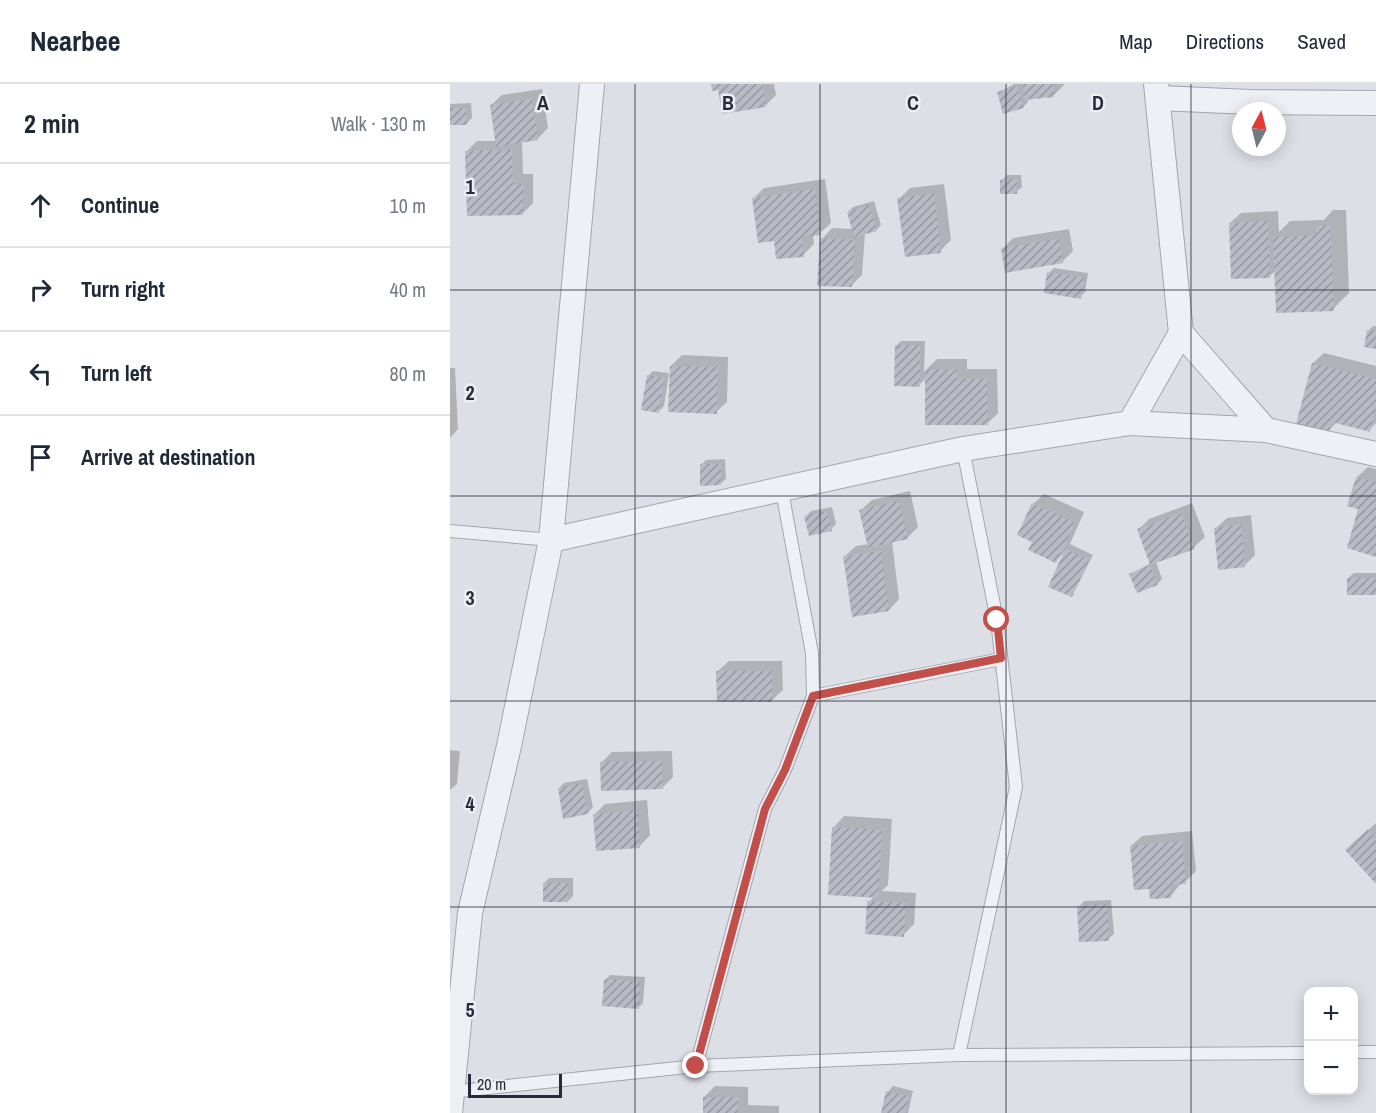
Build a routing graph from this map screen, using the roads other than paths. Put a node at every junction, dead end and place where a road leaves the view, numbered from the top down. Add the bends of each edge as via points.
1 (592, 84) edge
2 (1158, 91) edge
3 (1376, 103) edge
4 (1181, 333) junction
5 (1130, 423) junction
6 (1266, 430) junction
7 (963, 449) junction
8 (1376, 454) edge
9 (782, 491) junction
10 (450, 531) edge
11 (551, 540) junction
12 (1001, 658) junction
13 (813, 696) junction
14 (1376, 1052) edge
15 (1304, 1053) edge
16 (1358, 1053) edge
17 (959, 1055) junction
18 (696, 1066) junction
19 (451, 1099) edge

1 - 11 street
2 - 3 street via 1261,102
2 - 4 street
4 - 5 street
4 - 6 street
5 - 6 street
5 - 7 street
6 - 8 street
7 - 9 street
7 - 12 lane
9 - 11 street
9 - 13 lane via 812,652
10 - 11 lane
11 - 19 street via 470,913
12 - 13 lane
12 - 17 lane via 1016,787
13 - 18 lane via 785,770 765,809
14 - 16 lane
15 - 17 lane
17 - 18 lane
18 - 19 lane

